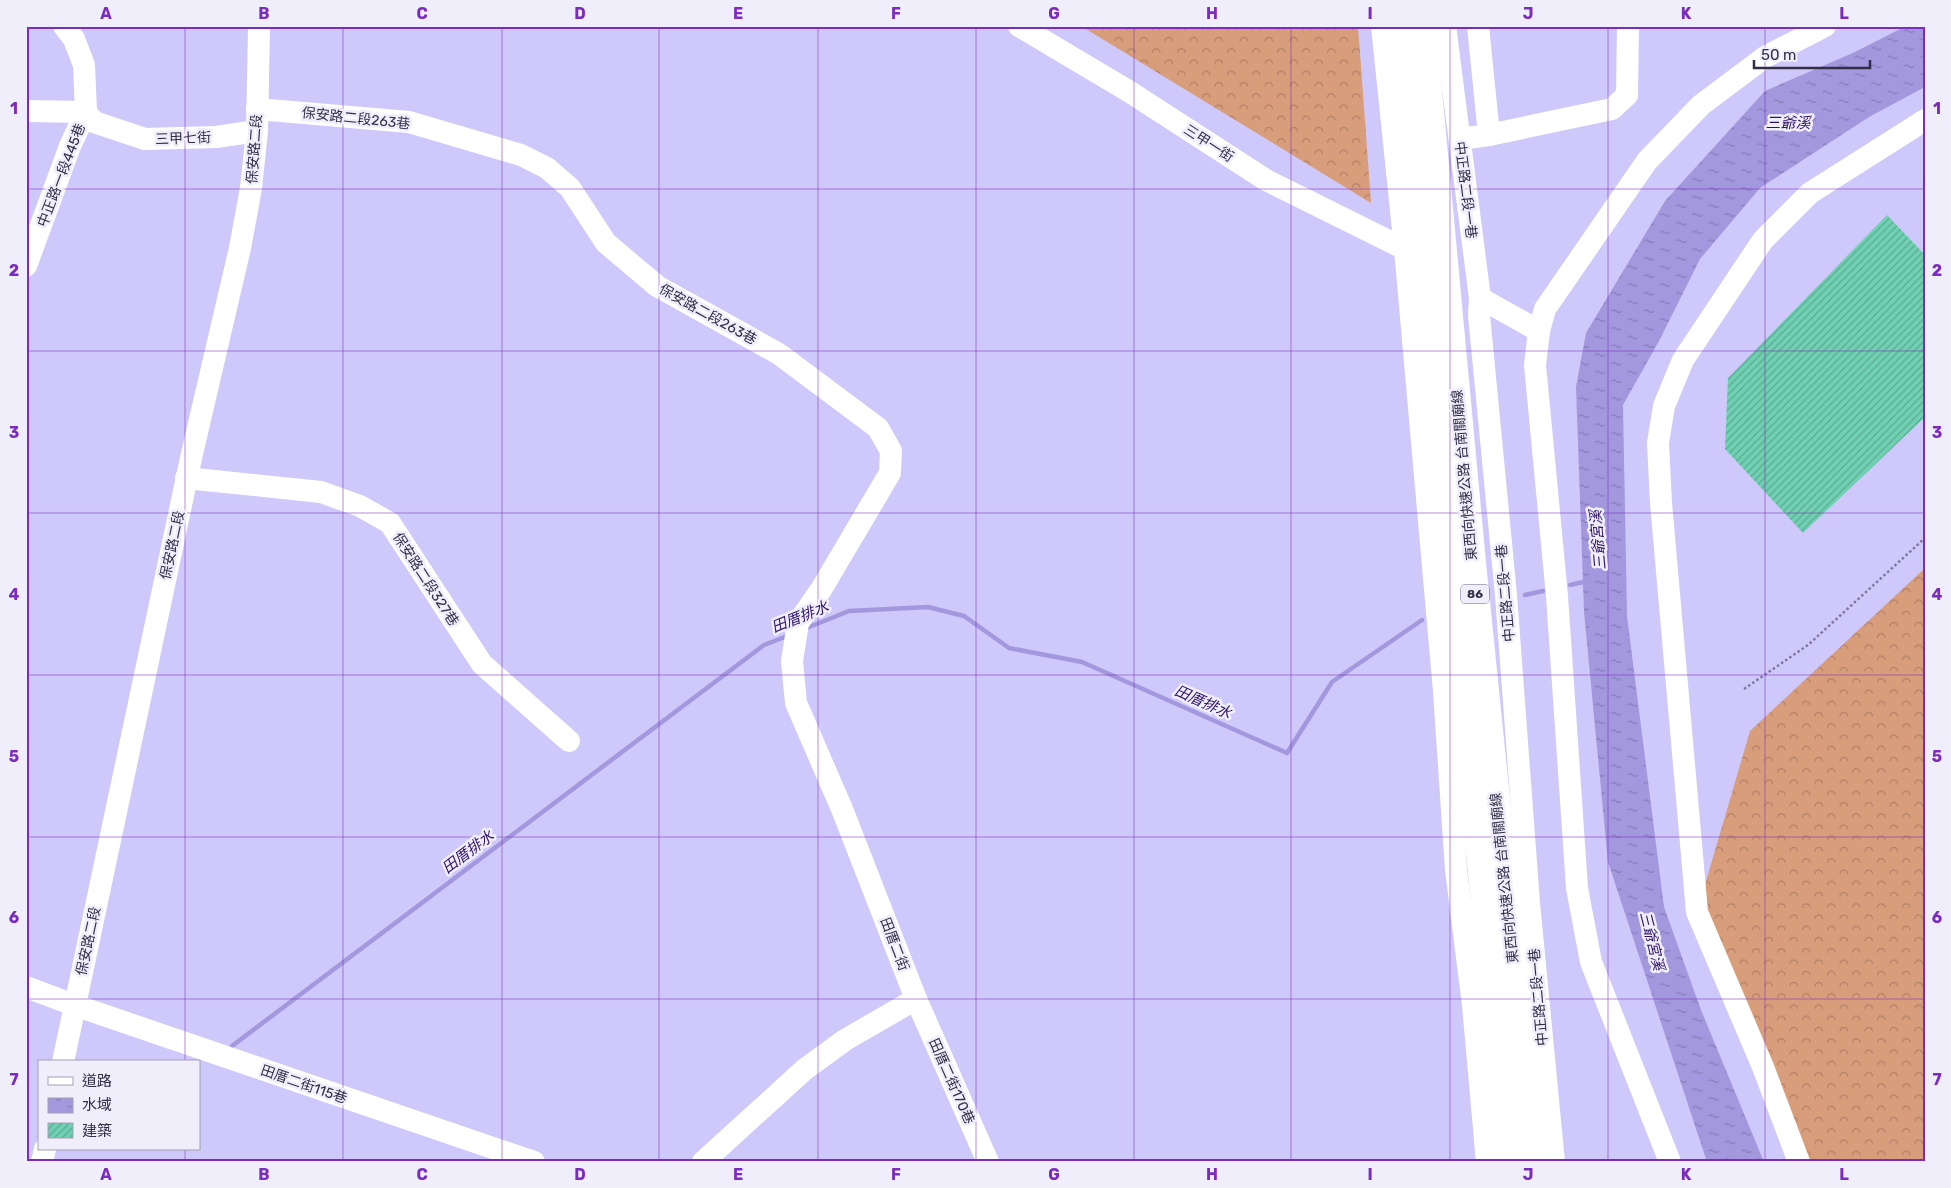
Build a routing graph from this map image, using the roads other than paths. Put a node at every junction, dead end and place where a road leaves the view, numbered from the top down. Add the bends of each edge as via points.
1 (64, 26) edge
2 (259, 26) edge
3 (1019, 26) edge
4 (1382, 26) edge
5 (1402, 26) edge
6 (1422, 26) edge
7 (1445, 26) edge
8 (1478, 26) edge
9 (1628, 26) edge
10 (1825, 26) edge
11 (26, 111) edge
12 (86, 112) junction
13 (257, 120) junction
14 (1925, 120) edge
15 (1489, 135) junction
16 (1460, 139) junction
17 (1405, 249) junction
18 (26, 266) edge
19 (1480, 298) junction
20 (1539, 331) junction
21 (186, 478) junction
22 (797, 629) joint
23 (570, 741) dead end
24 (26, 987) edge
25 (916, 999) junction
26 (74, 1005) junction
27 (62, 1060) edge
28 (534, 1162) edge
29 (703, 1162) edge
30 (988, 1162) edge
31 (1487, 1162) edge
32 (1511, 1162) edge
33 (1533, 1162) edge
34 (1554, 1162) edge
35 (1670, 1162) edge
36 (1799, 1162) edge

1 - 12 street via 74,40 84,65
2 - 13 street, 保安路二段
3 - 17 street, 三甲一街 via 1130,92 1266,180
4 - 17 street
5 - 32 highway, 東西向快速公路 台南關廟線 / 86 via 1435,404
6 - 33 highway, 東西向快速公路 台南關廟線 / 86
7 - 16 street, 中正路二段一巷
8 - 15 street
9 - 15 street via 1626,95 1612,109
10 - 20 street via 1765,56 1701,105 1648,161 1545,310
11 - 12 street
12 - 13 street, 三甲七街 via 94,122 145,139 216,137
12 - 18 street, 中正路一段445巷 via 70,146
13 - 21 street, 保安路二段 via 251,188 240,248
13 - 22 street, 保安路二段263巷 via 408,122 521,155 547,168 570,188 606,243 657,286 780,354 878,428 890,451 890,472
14 - 36 street via 1810,193 1763,240 1683,360 1664,406 1658,443 1697,912 1764,1067
15 - 16 street
16 - 19 street, 中正路二段一巷
17 - 31 street via 1444,691 1456,870 1473,1005
19 - 20 street
19 - 34 street, 中正路二段一巷 via 1529,903
20 - 35 street via 1535,365 1557,596 1576,888 1591,962
21 - 23 street, 保安路二段327巷 via 321,492 360,506 390,523 482,664
21 - 26 street, 保安路二段
22 - 25 street, 田厝二街 via 792,661 796,703 842,809
24 - 26 street, 田厝二街115巷
25 - 29 street via 845,1040 804,1070
25 - 30 street, 田厝二街170巷
26 - 27 street, 保安路二段
26 - 28 street, 田厝二街115巷

